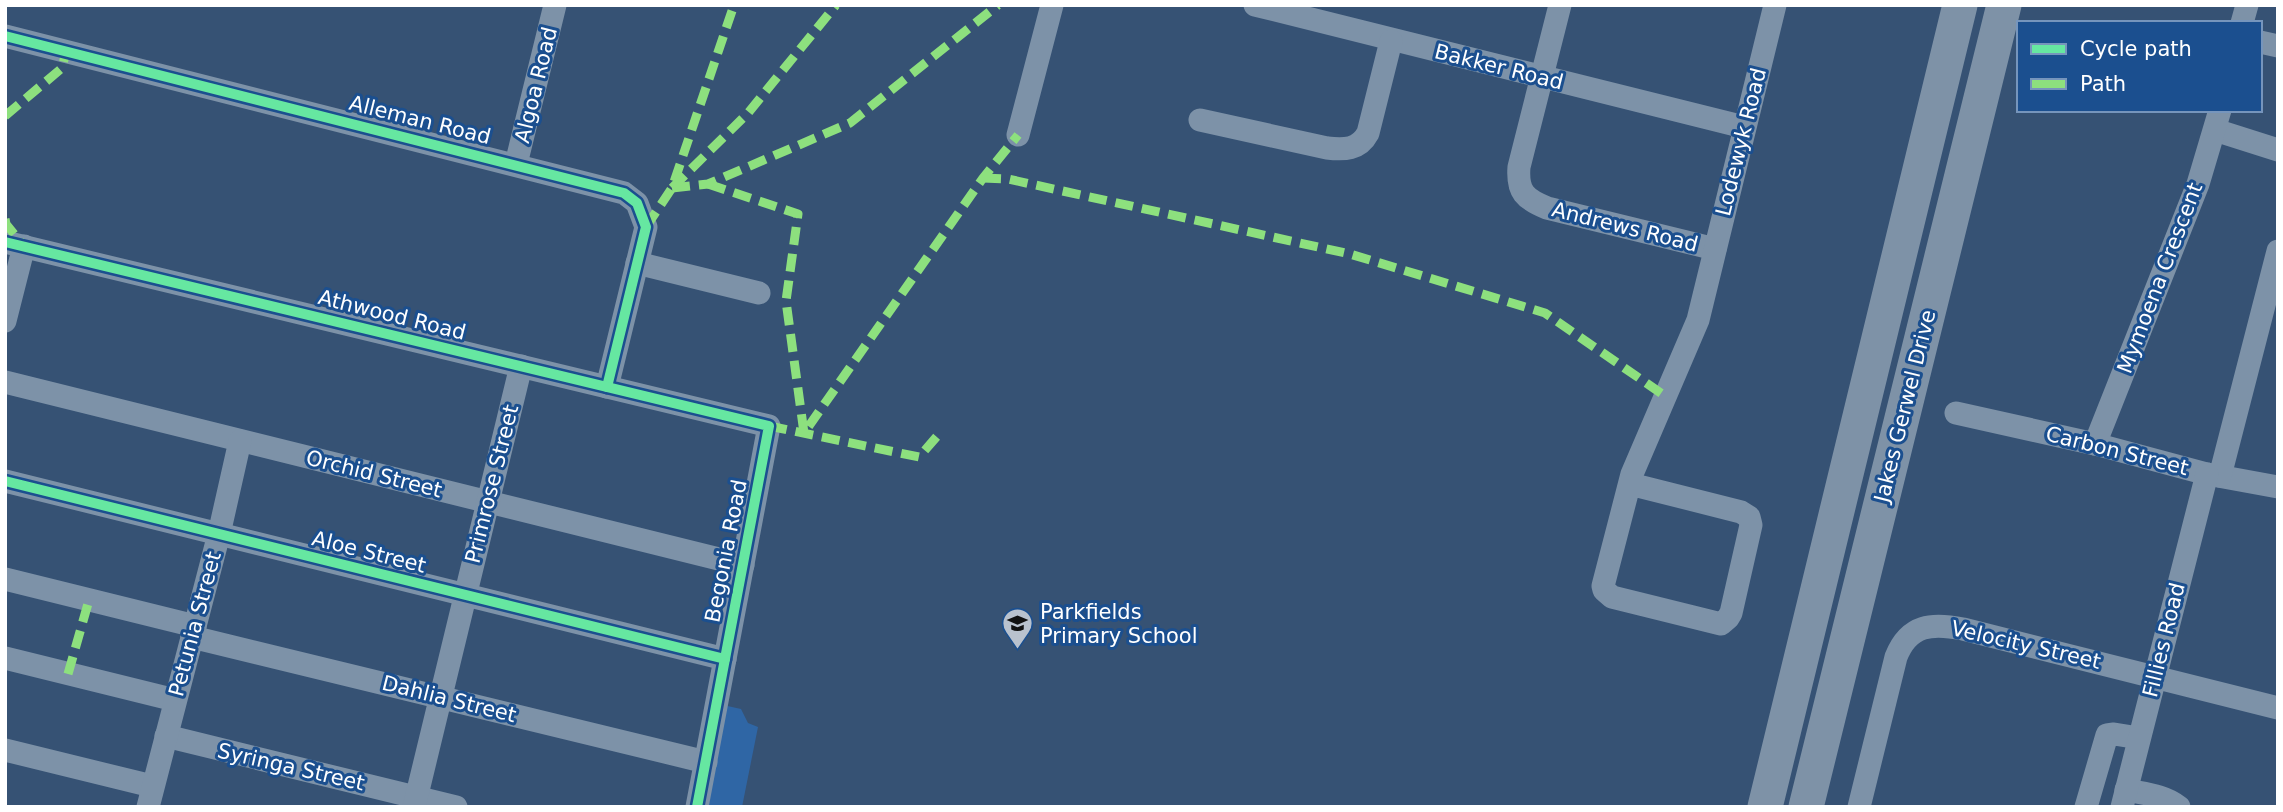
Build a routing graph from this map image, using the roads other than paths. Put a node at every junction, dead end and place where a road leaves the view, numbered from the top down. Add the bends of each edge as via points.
1 (555, 5) edge
2 (1052, 5) edge
3 (1255, 5) edge
4 (1560, 5) edge
5 (1774, 5) edge
6 (1960, 5) edge
7 (2004, 5) edge
8 (5, 36) edge
9 (1391, 41) junction
10 (1542, 77) junction
11 (1200, 120) dead end
12 (2218, 120) edge
13 (1744, 127) junction
14 (1018, 135) dead end
15 (2278, 150) edge
16 (516, 164) junction
17 (14, 244) edge
18 (1715, 249) junction
19 (2278, 251) edge
20 (637, 263) junction
21 (759, 293) dead end
22 (5, 321) edge
23 (521, 366) junction
24 (5, 382) edge
25 (607, 387) junction
26 (1956, 412) dead end
27 (769, 426) joint
28 (240, 441) junction
29 (2095, 444) junction
30 (2213, 475) junction
31 (5, 481) edge
32 (1630, 484) junction
33 (2278, 487) edge
34 (487, 501) junction
35 (219, 534) junction
36 (743, 565) junction
37 (5, 579) edge
38 (465, 595) junction
39 (194, 632) junction
40 (5, 658) edge
41 (724, 659) junction
42 (2155, 676) junction
43 (442, 697) junction
44 (175, 700) junction
45 (2278, 708) edge
46 (166, 736) junction
47 (2140, 738) junction
48 (5, 750) edge
49 (706, 762) junction
50 (150, 797) edge
51 (2124, 799) edge
52 (415, 802) edge
53 (456, 807) edge
54 (697, 807) edge
55 (1765, 807) edge
56 (1806, 807) edge
57 (1859, 807) edge
58 (2086, 807) edge
59 (2179, 807) edge

1 - 16 street, Algoa Road
2 - 14 street
3 - 9 street, Bakker Road
4 - 10 street, Andrews Road
5 - 13 street, Lodewyk Road
6 - 55 highway, Jakes Gerwel Drive
7 - 56 highway, Jakes Gerwel Drive
8 - 16 street, Alleman Road
9 - 10 street, Bakker Road
9 - 11 street via 1368,133 1357,146 1339,150
10 - 13 street, Bakker Road
10 - 18 street, Andrews Road via 1519,167 1522,192 1531,202
12 - 15 street
12 - 29 street, Mymoena Crescent via 2198,184
13 - 18 street, Lodewyk Road
16 - 20 street, Alleman Road via 632,198 646,227
17 - 22 street
17 - 23 street, Athwood Road
18 - 32 street, Lodewyk Road via 1698,320
19 - 30 street, Fillies Road
20 - 21 street
20 - 25 street, Alleman Road
23 - 25 street, Athwood Road
23 - 34 street, Primrose Street
24 - 28 street, Orchid Street
25 - 27 street, Athwood Road
26 - 29 street, Carbon Street
27 - 36 street, Begonia Road
28 - 34 street, Orchid Street
28 - 35 street, Petunia Street
29 - 30 street, Carbon Street
30 - 33 street, Carbon Street
30 - 42 street, Fillies Road
31 - 35 street, Aloe Street
32 - 32 street, Lodewyk Road via 1604,590 1612,597 1721,624 1731,613 1749,517
34 - 36 street, Orchid Street
34 - 38 street, Primrose Street
35 - 38 street, Aloe Street
35 - 39 street, Petunia Street
36 - 41 street, Begonia Road
37 - 39 street, Dahlia Street
38 - 41 street, Aloe Street
38 - 43 street, Primrose Street
39 - 43 street, Dahlia Street
39 - 44 street, Petunia Street
40 - 44 street
41 - 49 street, Begonia Road
42 - 45 street, Velocity Street
42 - 47 street, Fillies Road
42 - 57 street, Velocity Street via 1963,629 1937,625 1916,630 1896,657
43 - 49 street, Dahlia Street
43 - 52 street, Primrose Street
44 - 46 street, Petunia Street
46 - 50 street, Petunia Street
46 - 52 street, Syringa Street
47 - 51 street, Fillies Road
47 - 58 street via 2107,735
48 - 50 street
49 - 54 street, Begonia Road
51 - 59 street via 2158,796
52 - 53 street

